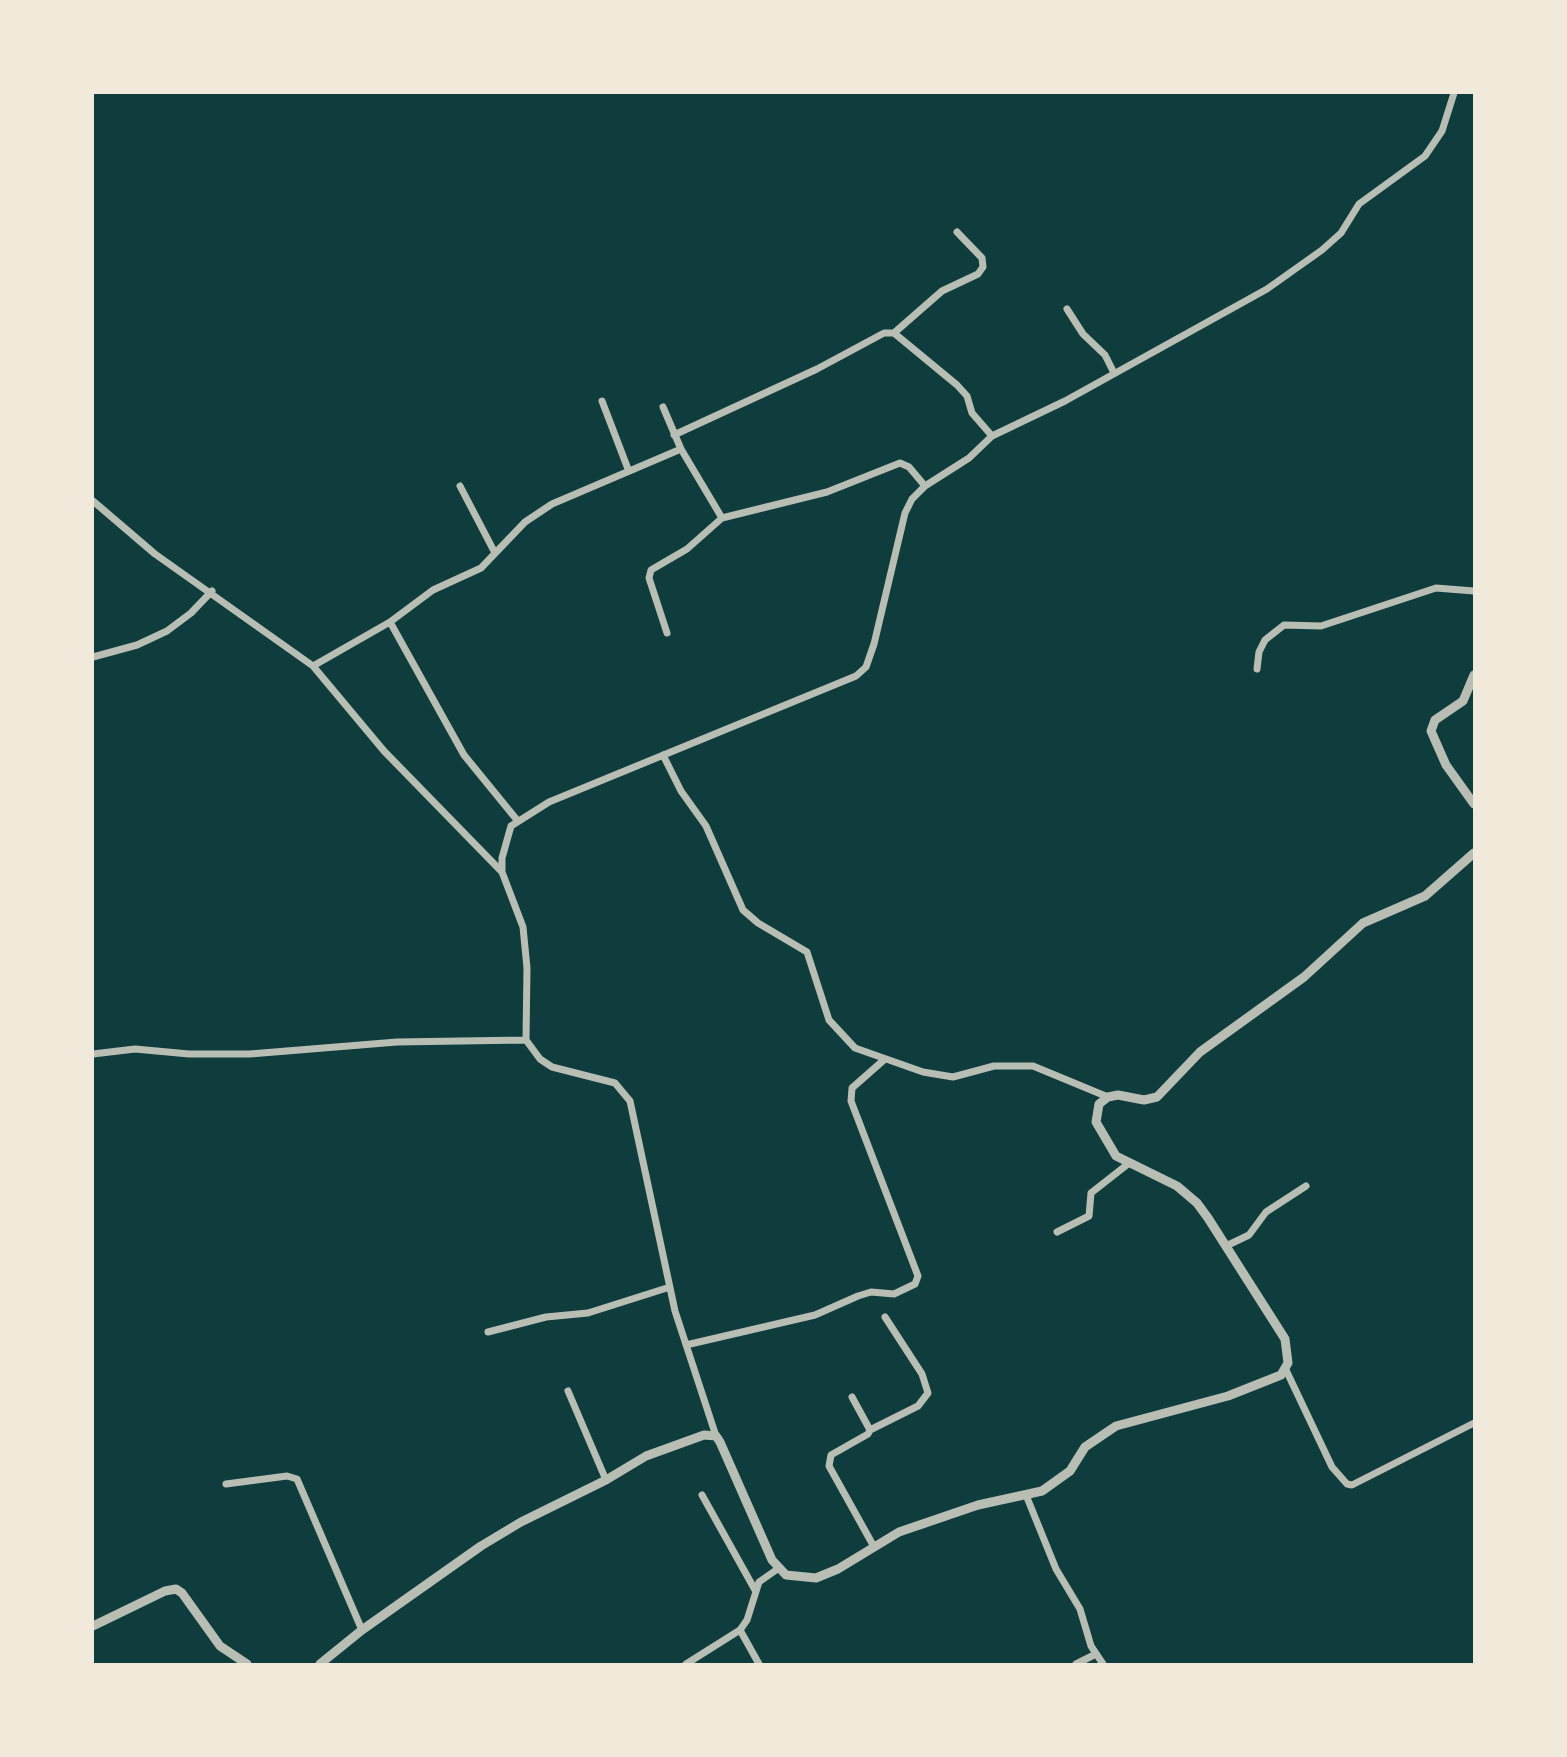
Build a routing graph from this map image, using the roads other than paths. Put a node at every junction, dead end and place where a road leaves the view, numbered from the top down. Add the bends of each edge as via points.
1 (1454, 93) edge
2 (957, 232) dead end
3 (1067, 309) dead end
4 (894, 333) junction
5 (1114, 373) junction
6 (602, 401) dead end
7 (663, 407) dead end
8 (674, 435) junction
9 (992, 436) junction
10 (681, 449) junction
11 (628, 469) junction
12 (460, 486) dead end
13 (925, 486) junction
14 (93, 501) edge
15 (722, 518) junction
16 (495, 553) junction
17 (212, 591) junction
18 (1474, 591) edge
19 (390, 622) junction
20 (667, 633) dead end
21 (93, 657) edge
22 (313, 666) junction
23 (1257, 668) dead end
24 (1474, 676) edge
25 (663, 755) junction
26 (1474, 804) edge
27 (517, 820) junction
28 (1474, 853) edge
29 (502, 872) junction
30 (526, 1040) junction
31 (93, 1054) edge
32 (885, 1059) junction
33 (1108, 1097) junction
34 (1128, 1164) junction
35 (1306, 1186) dead end
36 (1057, 1232) dead end
37 (1226, 1246) junction
38 (670, 1287) junction
39 (885, 1317) dead end
40 (488, 1332) dead end
41 (686, 1345) junction
42 (1286, 1370) junction
43 (568, 1391) dead end
44 (852, 1397) dead end
45 (1474, 1423) edge
46 (870, 1430) junction
47 (716, 1436) junction
48 (606, 1480) junction
49 (226, 1484) dead end
50 (702, 1495) dead end
51 (1026, 1495) junction
52 (873, 1545) junction
53 (779, 1568) junction
54 (755, 1590) junction
55 (93, 1626) edge
56 (362, 1630) junction
57 (740, 1630) junction
58 (1096, 1654) junction
59 (247, 1664) edge
60 (320, 1664) edge
61 (687, 1664) edge
62 (759, 1664) edge
63 (1076, 1664) edge
64 (1103, 1664) edge

1 - 5 street via 1430,151 1359,204 1341,233 1322,250 1267,289
2 - 4 street via 982,258 983,267 978,274 942,291
3 - 5 street
4 - 8 street via 884,333
4 - 9 street via 957,384 972,413
5 - 9 street
6 - 11 street
7 - 8 street
8 - 10 street
9 - 13 street via 969,458
10 - 11 street
10 - 15 street
11 - 16 street via 552,503 525,522
12 - 16 street
13 - 15 street via 900,463 827,492
13 - 25 street via 905,513 866,667 840,684
14 - 17 street via 155,554
15 - 20 street via 687,549 651,570 649,578
16 - 19 street via 481,568 433,590
17 - 21 street via 167,631
17 - 22 street
18 - 23 street via 1436,588 1321,626 1284,625 1265,640
19 - 22 street
19 - 27 street via 464,755
22 - 29 street via 384,751
24 - 26 street via 1463,701 1435,720 1431,732 1446,765
25 - 27 street
25 - 32 street via 713,839 743,909 807,952 829,1020 855,1048
27 - 29 street via 506,840
28 - 33 street via 1425,896 1363,923 1304,977 1200,1052 1157,1097
29 - 30 street via 523,927
30 - 31 street via 397,1042 250,1054 135,1049
30 - 38 street via 552,1067 615,1083 630,1101
32 - 33 street via 953,1077 994,1066 1033,1066
32 - 41 street via 852,1088 851,1101 918,1276 915,1284 894,1294 871,1292 815,1315
33 - 34 street via 1099,1104 1096,1122 1116,1156
34 - 36 street via 1091,1193 1089,1216
34 - 37 street via 1188,1194
35 - 37 street via 1266,1212 1249,1235
37 - 42 street via 1285,1339
38 - 40 street via 588,1313 546,1317
38 - 41 street
39 - 46 street via 922,1374 928,1393 918,1406
41 - 47 street
42 - 45 street via 1332,1467 1347,1484
42 - 51 street via 1228,1396 1116,1426 1085,1447 1060,1481
43 - 48 street
44 - 46 street
46 - 52 street via 828,1460
47 - 48 street via 674,1445
47 - 53 street
48 - 56 street via 481,1546
49 - 56 street via 287,1476 297,1479
50 - 54 street
51 - 52 street via 898,1532
51 - 58 street
52 - 53 street via 816,1578 792,1577
53 - 54 street
54 - 57 street
55 - 59 street via 176,1590 220,1646
56 - 60 street
57 - 61 street
57 - 62 street
58 - 63 street
58 - 64 street

